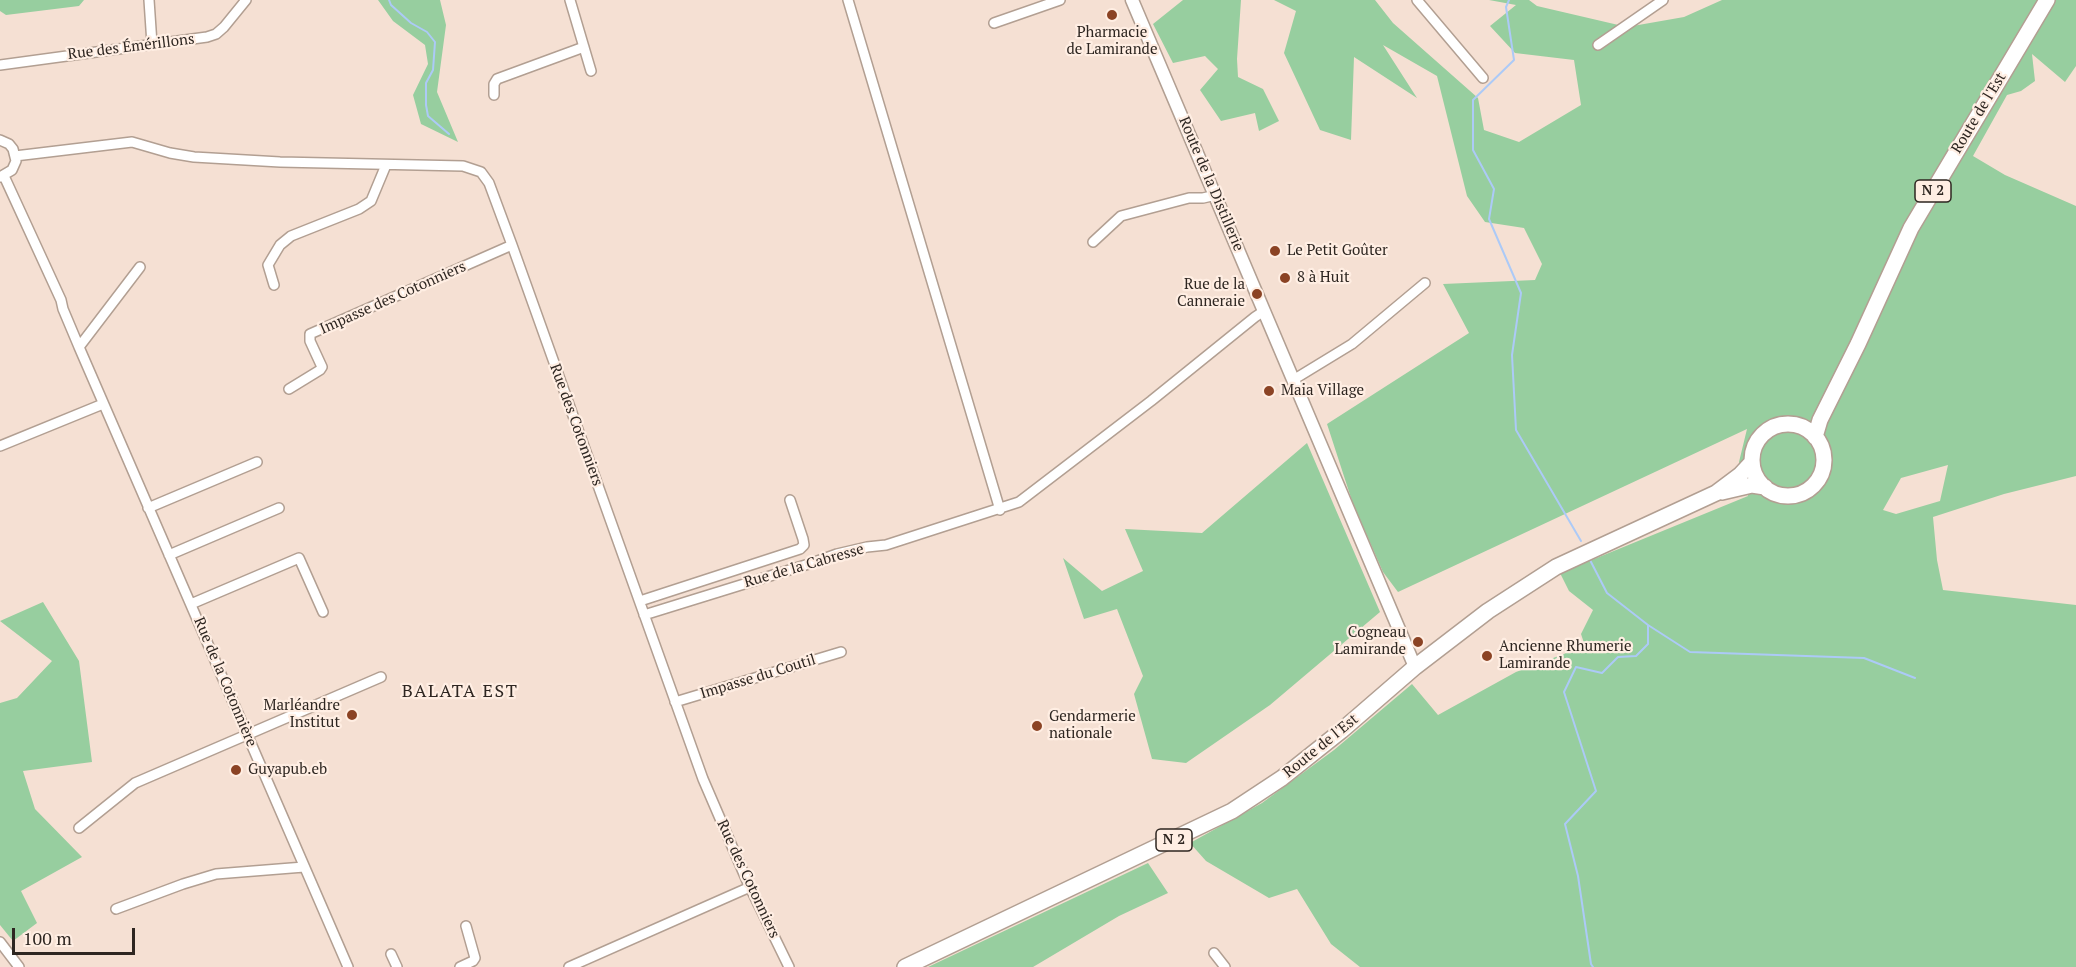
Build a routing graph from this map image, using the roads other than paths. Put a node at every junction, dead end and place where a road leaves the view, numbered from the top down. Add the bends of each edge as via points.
1 (149, 0) edge
2 (246, 0) edge
3 (570, 0) edge
4 (848, 0) edge
5 (1060, 0) edge
6 (1132, 0) edge
7 (1417, 0) edge
8 (1664, 0) edge
9 (2047, 0) edge
10 (994, 23) dead end
11 (152, 44) junction
12 (1598, 45) dead end
13 (584, 46) junction
14 (0, 65) edge
15 (591, 71) dead end
16 (1484, 78) dead end
17 (494, 95) dead end
18 (0, 140) edge
19 (15, 156) junction
20 (386, 165) junction
21 (2, 177) edge
22 (1216, 195) junction
23 (1093, 242) dead end
24 (512, 245) junction
25 (140, 267) dead end
26 (1425, 283) dead end
27 (274, 285) dead end
28 (1264, 311) junction
29 (79, 347) junction
30 (1293, 380) junction
31 (289, 389) dead end
32 (1835, 389) junction
33 (102, 401) junction
34 (1798, 425) junction
35 (1815, 437) junction
36 (0, 446) edge
37 (257, 462) dead end
38 (1752, 462) junction
39 (1765, 487) junction
40 (1716, 493) junction
41 (790, 500) dead end
42 (148, 508) junction
43 (279, 508) dead end
44 (1000, 510) junction
45 (169, 555) junction
46 (640, 601) junction
47 (191, 604) junction
48 (323, 612) dead end
49 (644, 615) junction
50 (841, 652) dead end
51 (1415, 667) junction
52 (381, 677) dead end
53 (675, 702) junction
54 (248, 736) junction
55 (80, 828) dead end
56 (304, 867) junction
57 (750, 887) junction
58 (116, 909) dead end
59 (466, 926) dead end
60 (0, 942) edge
61 (1214, 953) dead end
62 (391, 954) dead end
63 (19, 967) edge
64 (348, 967) edge
65 (397, 967) edge
66 (460, 967) edge
67 (569, 967) edge
68 (789, 967) edge
69 (905, 967) edge
70 (1224, 967) edge

1 - 11 street
2 - 11 street, Rue des Émérillons via 216,34
3 - 13 street
4 - 44 street
5 - 10 street
6 - 22 street, Route de la Distillerie
7 - 16 street
8 - 12 street
9 - 32 main road, Route de l'Est / N 2 via 1911,228
11 - 14 street, Rue des Émérillons
13 - 15 street
13 - 17 street via 497,80
18 - 19 street via 9,144
19 - 20 street, Rue des Cotonniers via 132,142 194,157
19 - 21 street via 14,166
20 - 24 street, Rue des Cotonniers via 464,166 481,172 489,183
20 - 27 street via 371,201 291,236 280,245 268,265
21 - 29 street, Rue de la Cotonnière
22 - 23 street via 1121,216
22 - 28 street, Route de la Distillerie
24 - 31 street, Impasse des Cotonniers via 310,334 321,370
24 - 46 street, Rue des Cotonniers
25 - 29 street
26 - 30 street via 1352,344
28 - 30 street, Route de la Distillerie
28 - 44 street via 1030,495
29 - 33 street, Rue de la Cotonnière
30 - 51 street, Route de la Distillerie
32 - 34 main road, Route de l'Est / N 2
32 - 35 main road, Route de l'Est / N 2
33 - 36 street
33 - 42 street, Rue de la Cotonnière
34 - 35 main road
34 - 38 main road, N 2 via 1778,425 1761,435 1752,452
35 - 39 main road, N 2 via 1823,464 1815,483 1790,496
37 - 42 street
38 - 39 main road
38 - 40 main road, Route de l'Est / N 2
39 - 40 main road, Route de l'Est / N 2 via 1752,485
40 - 51 main road, Route de l'Est / N 2 via 1556,567 1488,611
41 - 46 street via 803,539 800,549
42 - 45 street, Rue de la Cotonnière
43 - 45 street
44 - 49 street, Rue de la Cabresse via 886,545 837,554
45 - 47 street, Rue de la Cotonnière
46 - 49 street, Rue des Cotonniers
47 - 48 street via 299,558
47 - 54 street, Rue de la Cotonnière
49 - 53 street, Rue des Cotonniers
50 - 53 street, Impasse du Coutil
51 - 69 main road, Route de l'Est / N 2 via 1333,738 1232,811
52 - 54 street
53 - 57 street, Rue des Cotonniers
54 - 55 street via 135,783
54 - 56 street, Rue de la Cotonnière
56 - 58 street via 216,874
56 - 64 street, Rue de la Cotonnière
57 - 67 street
57 - 68 street, Rue des Cotonniers
59 - 66 street via 475,958
60 - 63 street
61 - 70 street
62 - 65 street

